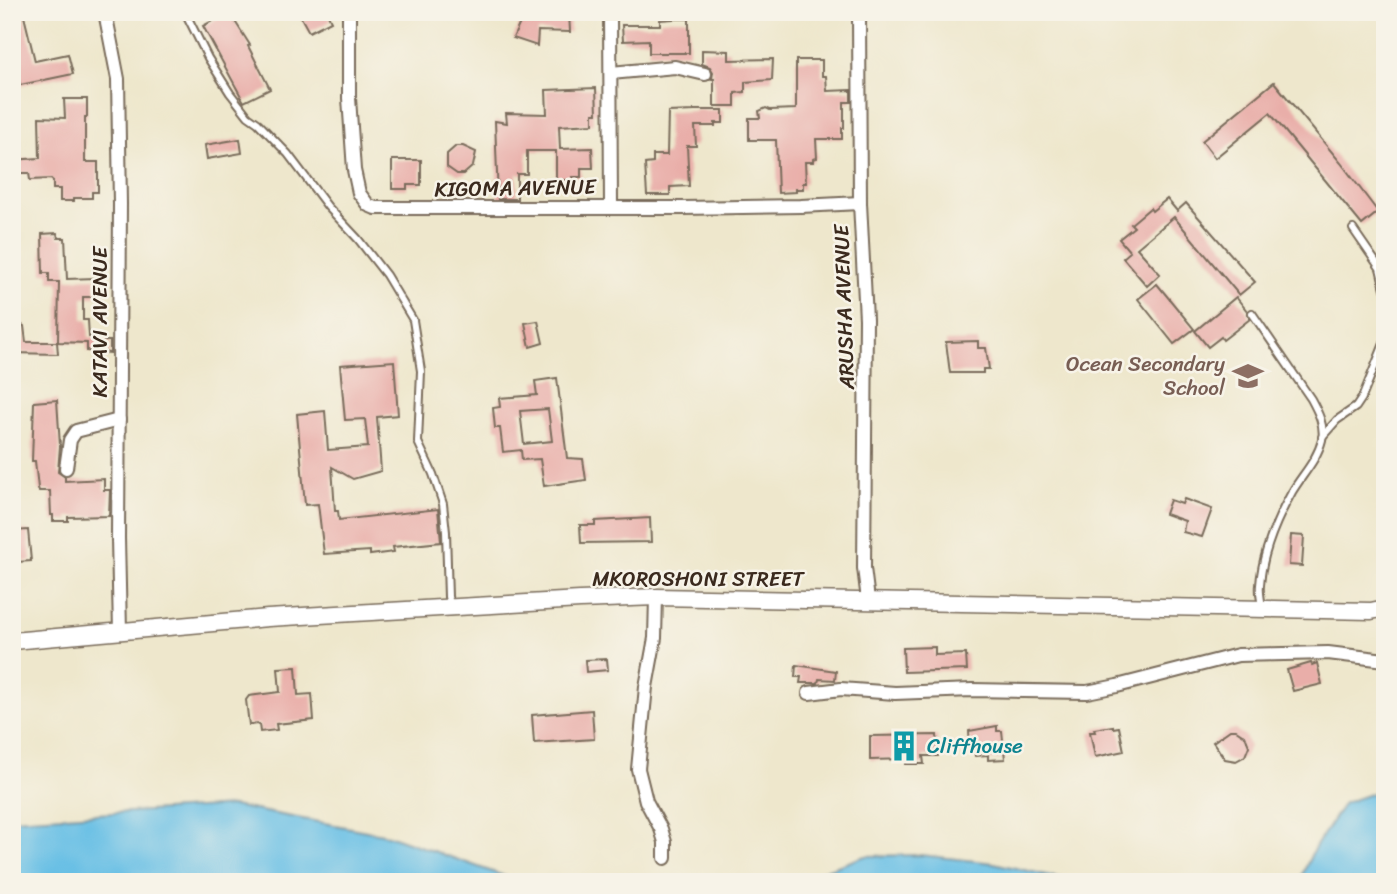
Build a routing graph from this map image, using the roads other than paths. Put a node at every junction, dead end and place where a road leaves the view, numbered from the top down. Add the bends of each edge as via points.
1 (104, 12) edge
2 (185, 12) edge
3 (349, 12) edge
4 (610, 12) edge
5 (859, 12) edge
6 (611, 73) junction
7 (705, 74) dead end
8 (860, 203) junction
9 (611, 206) junction
10 (1353, 229) dead end
11 (1385, 289) edge
12 (1252, 313) dead end
13 (1385, 341) edge
14 (119, 420) junction
15 (1322, 437) junction
16 (66, 468) dead end
17 (656, 597) junction
18 (868, 600) junction
19 (1385, 608) edge
20 (452, 609) junction
21 (1262, 609) junction
22 (120, 632) junction
23 (12, 641) edge
24 (1385, 660) edge
25 (809, 693) dead end
26 (665, 858) dead end

1 - 14 street, KATAVI AVENUE via 118,79
2 - 20 lane via 230,93 358,239 413,320 421,371 418,442 443,504
3 - 9 street, KIGOMA AVENUE via 354,170 359,192 368,205 404,210
4 - 6 street
5 - 8 street, ARUSHA AVENUE
6 - 7 street via 675,67
6 - 9 street
8 - 9 street, KIGOMA AVENUE
8 - 18 street, ARUSHA AVENUE via 866,319 864,568
10 - 11 lane via 1380,268
12 - 15 lane via 1318,411
13 - 15 lane via 1362,398
14 - 16 street via 76,431
14 - 22 street, KATAVI AVENUE
15 - 21 lane via 1274,530 1259,585
17 - 18 street, MKOROSHONI STREET
17 - 20 street, MKOROSHONI STREET
17 - 26 street via 638,769 646,801 665,842
18 - 21 street, MKOROSHONI STREET
19 - 21 street, MKOROSHONI STREET
20 - 22 street, MKOROSHONI STREET via 268,618
22 - 23 street, MKOROSHONI STREET
24 - 25 street via 1328,653 1238,655 1087,691 895,693 841,689

